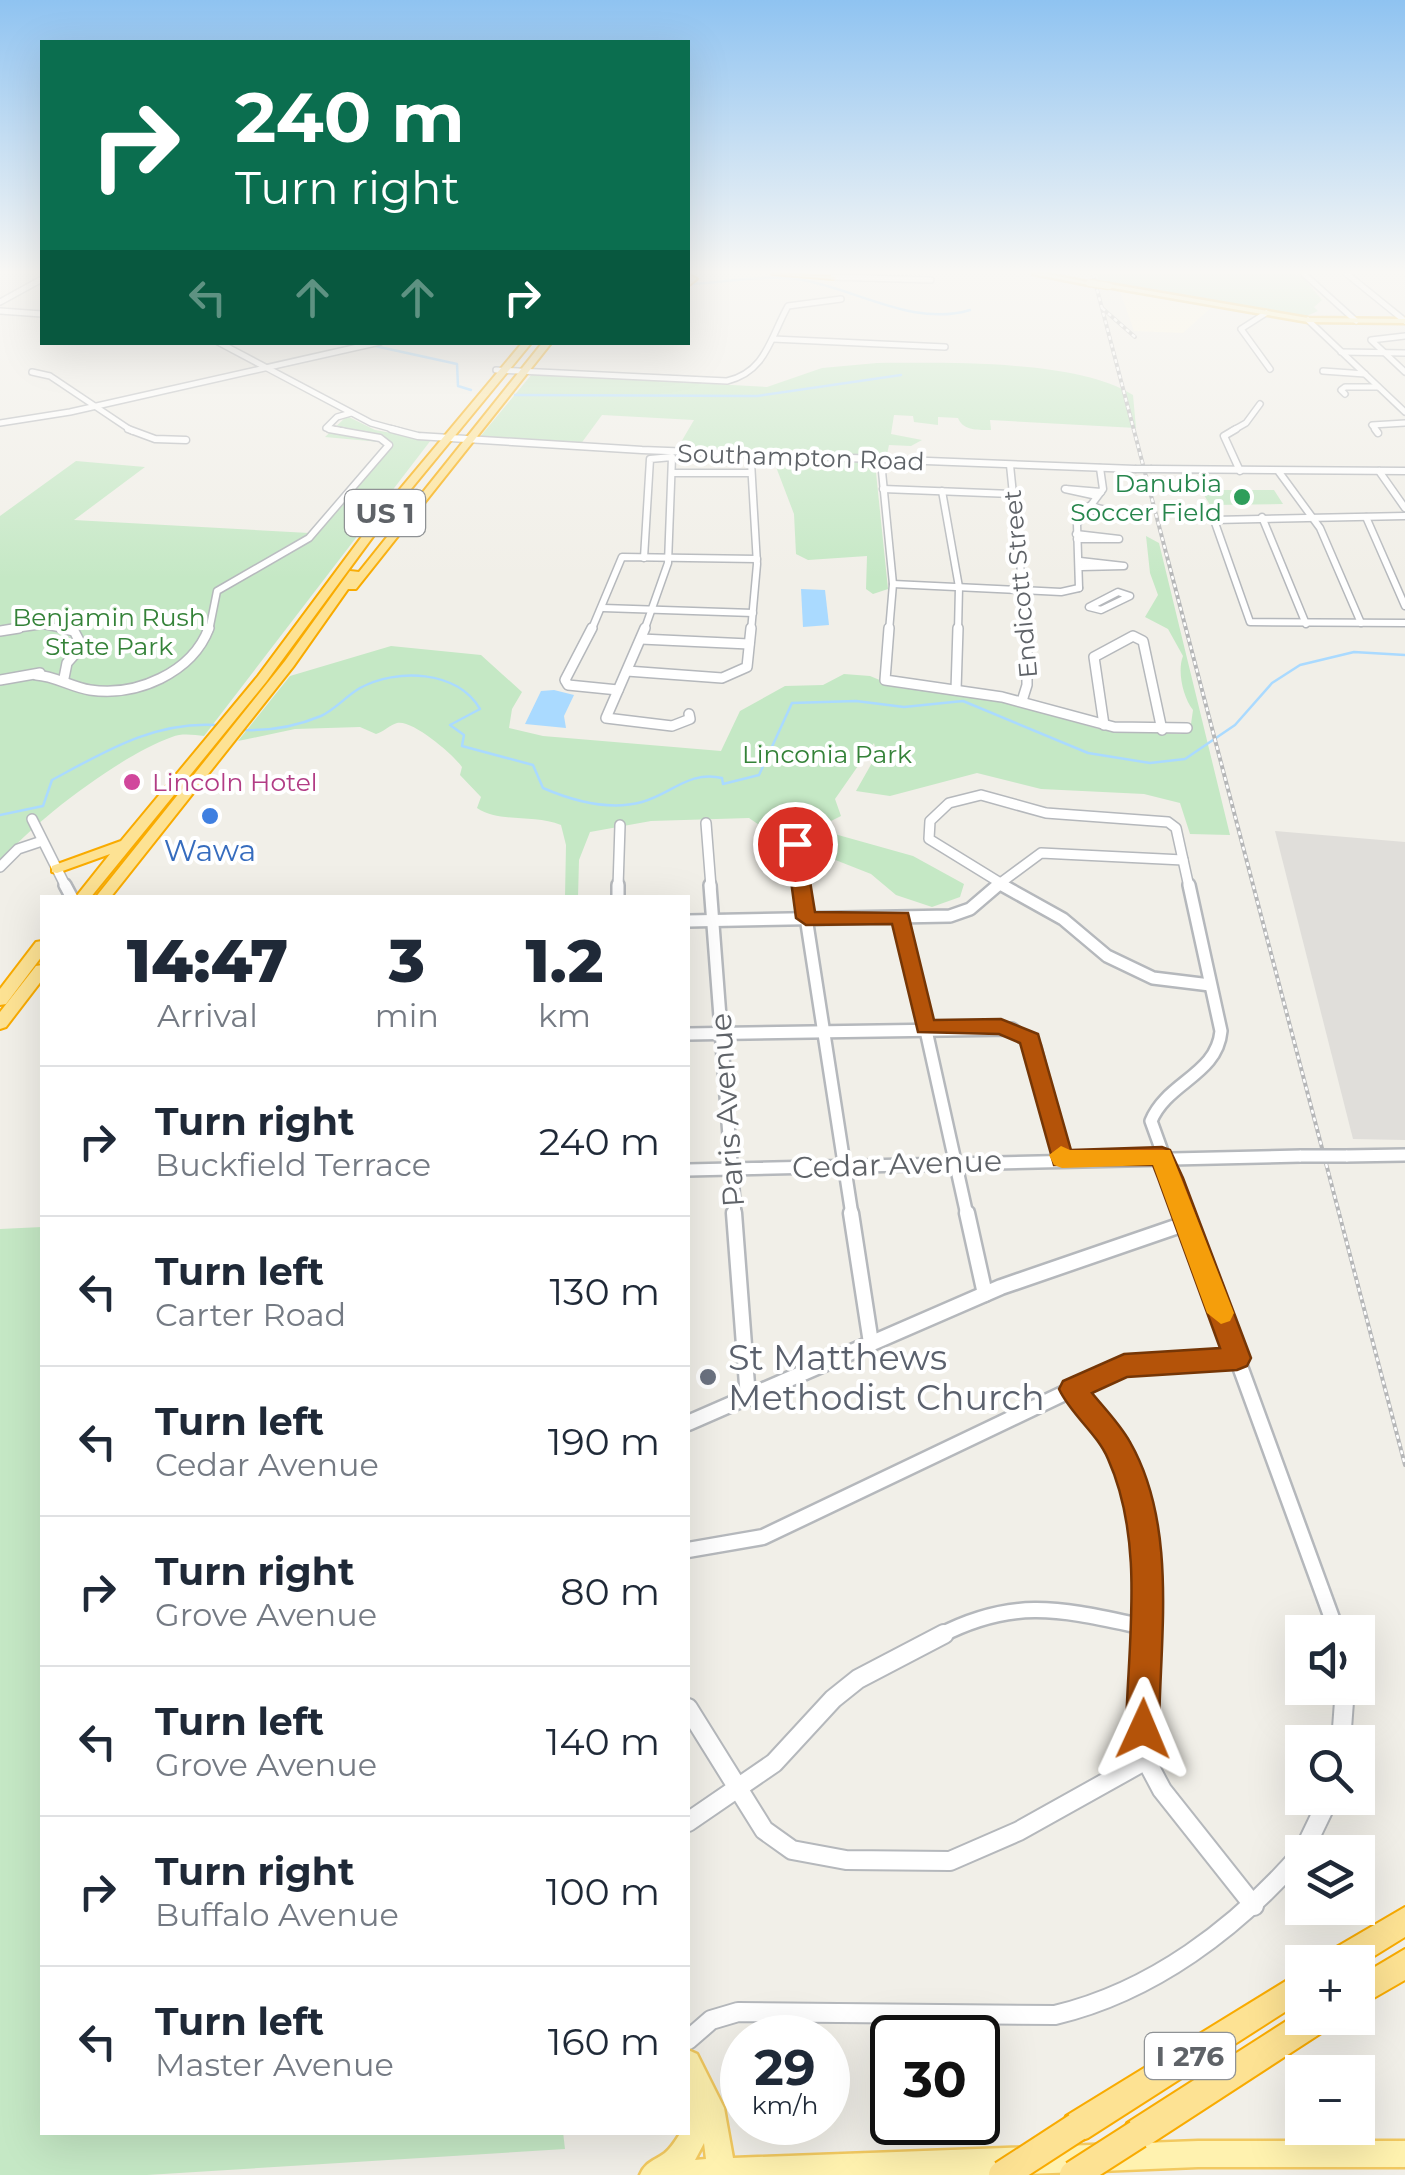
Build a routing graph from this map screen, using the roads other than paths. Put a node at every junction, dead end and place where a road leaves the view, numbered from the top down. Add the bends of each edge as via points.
1 (48, 376) edge
2 (233, 376) edge
3 (281, 376) edge
4 (504, 376) edge
5 (509, 376) edge
6 (509, 376) edge
7 (509, 376) edge
8 (571, 376) edge
9 (746, 376) edge
10 (1366, 376) edge
11 (484, 383) junction
12 (1378, 387) junction
13 (1345, 394) dead end
14 (487, 398) junction
15 (1260, 404) dead end
16 (95, 406) junction
17 (1405, 412) edge
18 (351, 413) junction
19 (0, 422) edge
20 (1405, 423) edge
21 (1378, 433) dead end
22 (454, 438) junction
23 (186, 440) dead end
24 (712, 453) junction
25 (881, 461) junction
26 (751, 462) dead end
27 (1010, 465) junction
28 (1100, 468) junction
29 (1240, 471) junction
30 (1379, 471) junction
31 (1405, 471) edge
32 (1280, 472) junction
33 (673, 473) junction
34 (711, 473) junction
35 (750, 473) junction
36 (883, 489) junction
37 (942, 491) junction
38 (1012, 494) junction
39 (1405, 508) edge
40 (1405, 516) edge
41 (1312, 517) junction
42 (1366, 517) junction
43 (1262, 518) junction
44 (1076, 536) junction
45 (644, 558) junction
46 (757, 559) junction
47 (668, 560) junction
48 (1080, 564) junction
49 (893, 584) junction
50 (958, 587) junction
51 (1079, 588) junction
52 (1020, 590) junction
53 (1104, 598) junction
54 (1405, 606) edge
55 (604, 608) junction
56 (653, 610) junction
57 (752, 613) junction
58 (1361, 623) junction
59 (1405, 623) edge
60 (1306, 624) junction
61 (0, 631) edge
62 (641, 640) junction
63 (749, 644) junction
64 (67, 663) junction
65 (627, 671) junction
66 (36, 675) junction
67 (64, 678) junction
68 (0, 680) edge
69 (618, 690) junction
70 (956, 690) junction
71 (1022, 702) junction
72 (689, 714) dead end
73 (233, 725) junction
74 (1104, 725) junction
75 (1187, 728) dead end
76 (1162, 730) junction
77 (32, 819) dead end
78 (706, 823) dead end
79 (620, 826) dead end
80 (130, 839) junction
81 (42, 841) junction
82 (795, 844) dead end
83 (1183, 860) junction
84 (0, 867) edge
85 (57, 869) junction
86 (125, 869) junction
87 (999, 883) junction
88 (70, 895) edge
89 (84, 895) edge
90 (104, 895) edge
91 (117, 895) edge
92 (618, 895) edge
93 (806, 918) junction
94 (901, 918) junction
95 (713, 921) junction
96 (690, 922) edge
97 (40, 949) edge
98 (40, 973) edge
99 (1210, 985) junction
100 (0, 1000) edge
101 (0, 1023) edge
102 (925, 1027) junction
103 (824, 1030) junction
104 (720, 1033) junction
105 (690, 1034) edge
106 (1405, 1155) edge
107 (1162, 1156) junction
108 (1062, 1159) junction
109 (956, 1162) junction
110 (843, 1166) junction
111 (730, 1168) junction
112 (690, 1170) edge
113 (1187, 1223) junction
114 (985, 1294) junction
115 (872, 1343) junction
116 (1237, 1358) junction
117 (1073, 1389) junction
118 (748, 1398) junction
119 (690, 1422) edge
120 (690, 1550) edge
121 (1330, 1615) edge
122 (1145, 1627) junction
123 (690, 1711) edge
124 (1146, 1760) junction
125 (738, 1790) junction
126 (690, 1821) edge
127 (1285, 1872) edge
128 (1254, 1906) junction
129 (1405, 1920) edge
130 (1365, 1945) edge
131 (1405, 1963) edge
132 (1375, 1982) edge
133 (1285, 1996) edge
134 (1293, 2035) edge
135 (690, 2038) edge
136 (690, 2067) edge
137 (1405, 2154) edge
138 (722, 2173) edge
139 (652, 2175) edge
140 (1002, 2175) edge
141 (1074, 2175) edge

1 - 16 street
2 - 16 street
3 - 18 street, Southampton Road
4 - 11 highway, US 1
5 - 14 highway, US 1
6 - 14 highway
7 - 22 highway, US 1
8 - 9 street via 727,382
10 - 12 street
11 - 14 highway
11 - 22 highway, US 1
12 - 13 street via 1342,388
12 - 17 street
14 - 22 highway, US 1
15 - 29 street via 1250,420 1224,436
16 - 19 street
16 - 23 street via 143,436
18 - 22 street, Southampton Road via 384,428
18 - 67 street via 326,428 388,445 309,538 217,591 208,633 190,656 152,682 126,690 90,690
20 - 21 street via 1372,425
22 - 24 street, Southampton Road
22 - 73 highway, US 1 via 315,629
22 - 73 highway, US 1 via 326,590
24 - 25 street, Southampton Road
24 - 34 street
25 - 27 street, Southampton Road
25 - 36 street
26 - 35 street
27 - 28 street, Southampton Road
27 - 38 street, Endicott Street
28 - 29 street, Southampton Road, bridge
28 - 44 street via 1099,494
29 - 32 street, Southampton Road
30 - 31 street, Southampton Road
30 - 32 street, Southampton Road
30 - 39 street
32 - 41 street
33 - 34 street
33 - 45 street via 672,458 650,459
33 - 47 street
34 - 35 street
35 - 46 street
36 - 37 street
36 - 49 street
37 - 38 street
37 - 50 street
38 - 52 street, Endicott Street
40 - 42 street
41 - 42 street
41 - 43 street
41 - 58 street
42 - 54 street
43 - 60 street
43 - 60 street via 1214,520 1248,620
44 - 44 street via 1119,538
44 - 48 street
45 - 47 street
45 - 55 street via 622,558
46 - 47 street
46 - 57 street
47 - 56 street
48 - 48 street via 1124,566
48 - 51 street
49 - 50 street
49 - 70 street via 884,679
50 - 52 street
50 - 70 street
51 - 52 street
51 - 53 street
52 - 71 street, Endicott Street via 1029,687
53 - 53 street via 1090,607 1101,610 1130,594
55 - 56 street
55 - 69 street via 565,683
56 - 57 street
56 - 62 street
57 - 63 street
58 - 59 street
58 - 60 street
61 - 64 street via 43,625 74,631 82,646
62 - 63 street
62 - 65 street
63 - 65 street via 747,667 722,678
64 - 66 street
64 - 67 street
65 - 69 street
66 - 67 street
66 - 68 street
69 - 72 street via 608,720 672,726
70 - 71 street
71 - 74 street
73 - 80 highway, US 1
73 - 86 highway, US 1
74 - 76 street
74 - 76 street via 1094,657 1130,636 1143,641
75 - 76 street
77 - 81 street
78 - 95 street, Paris Avenue
79 - 92 street
80 - 85 highway
80 - 89 highway, US 1
81 - 84 street via 18,849
81 - 85 street
82 - 93 street
83 - 87 street via 1040,853
83 - 87 street via 1176,828 1168,822 1046,813 981,795 950,803 930,822 929,839
83 - 99 street
85 - 88 street
86 - 90 highway, US 1
86 - 91 highway
87 - 94 street via 962,913
87 - 99 street via 1064,918 1106,956 1152,978
93 - 94 street
93 - 95 street
93 - 103 street
94 - 102 street
95 - 96 street
95 - 104 street, Paris Avenue
97 - 100 highway
98 - 101 highway
99 - 107 street via 1222,1047 1154,1110
102 - 103 street
102 - 108 street via 1001,1026 1030,1039
102 - 109 street
103 - 104 street
103 - 110 street
104 - 105 street
104 - 111 street, Paris Avenue
106 - 107 street, Cedar Avenue, bridge
107 - 108 street, Cedar Avenue
107 - 113 street
108 - 109 street, Cedar Avenue
109 - 110 street, Cedar Avenue
109 - 114 street
110 - 111 street, Cedar Avenue
110 - 115 street
111 - 112 street, Cedar Avenue
111 - 118 street, Paris Avenue
113 - 114 street
113 - 116 street
114 - 115 street
115 - 118 street
116 - 117 street via 1124,1366
116 - 121 street
117 - 120 street via 764,1537
117 - 122 street via 1119,1449 1136,1492 1145,1534
118 - 119 street
122 - 124 street
122 - 125 street via 1053,1608 976,1617 858,1680
123 - 125 street
124 - 125 street via 988,1846 932,1863 792,1850 764,1830
124 - 128 street
125 - 126 street
127 - 128 street
128 - 135 street via 1114,1998 1082,2011 738,2012 711,2020
129 - 130 highway
131 - 132 highway
133 - 140 highway, I 276, bridge
134 - 141 highway, I 276, bridge
136 - 138 main road via 711,2108
136 - 139 main road via 702,2101 698,2130 682,2156
137 - 138 main road via 1198,2154
138 - 139 main road

